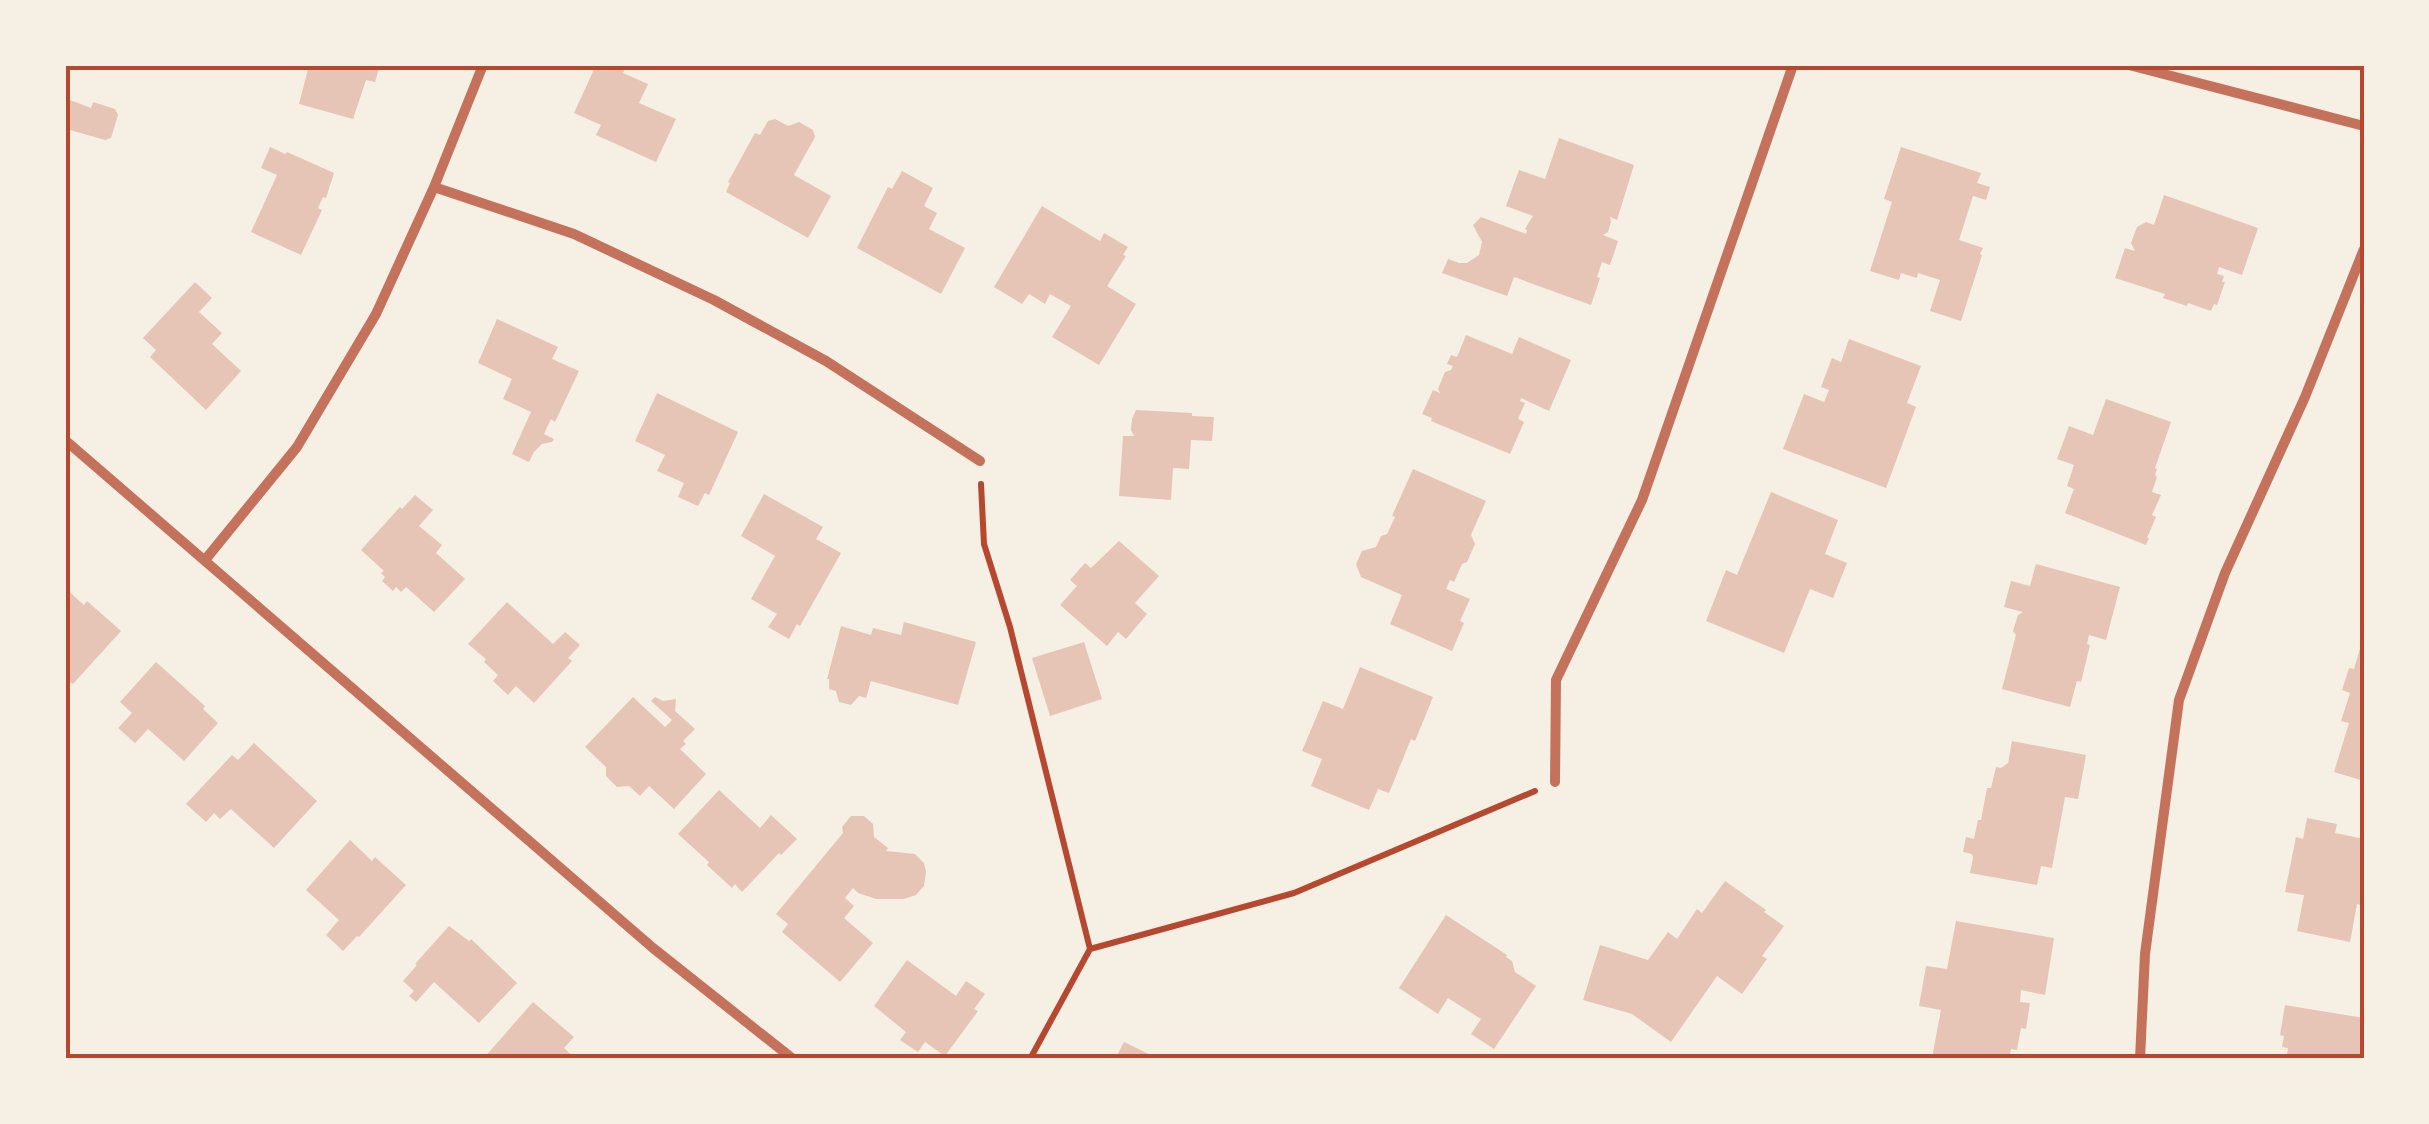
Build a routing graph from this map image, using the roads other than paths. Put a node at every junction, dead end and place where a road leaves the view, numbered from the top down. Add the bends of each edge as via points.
1 (484, 65) edge
2 (1793, 65) edge
3 (2129, 65) edge
4 (2364, 126) edge
5 (434, 188) junction
6 (2364, 249) edge
7 (65, 440) edge
8 (980, 460) road end
9 (205, 560) junction
10 (1554, 782) road end
11 (793, 1059) edge
12 (2140, 1059) edge

1 - 5 street
2 - 10 street via 1642,500 1556,680
3 - 4 street
5 - 8 street via 574,234 714,300 826,361
5 - 9 street via 376,314 296,447
6 - 12 street via 2306,397 2225,572 2179,700 2145,954
7 - 9 street
9 - 11 street via 653,948

